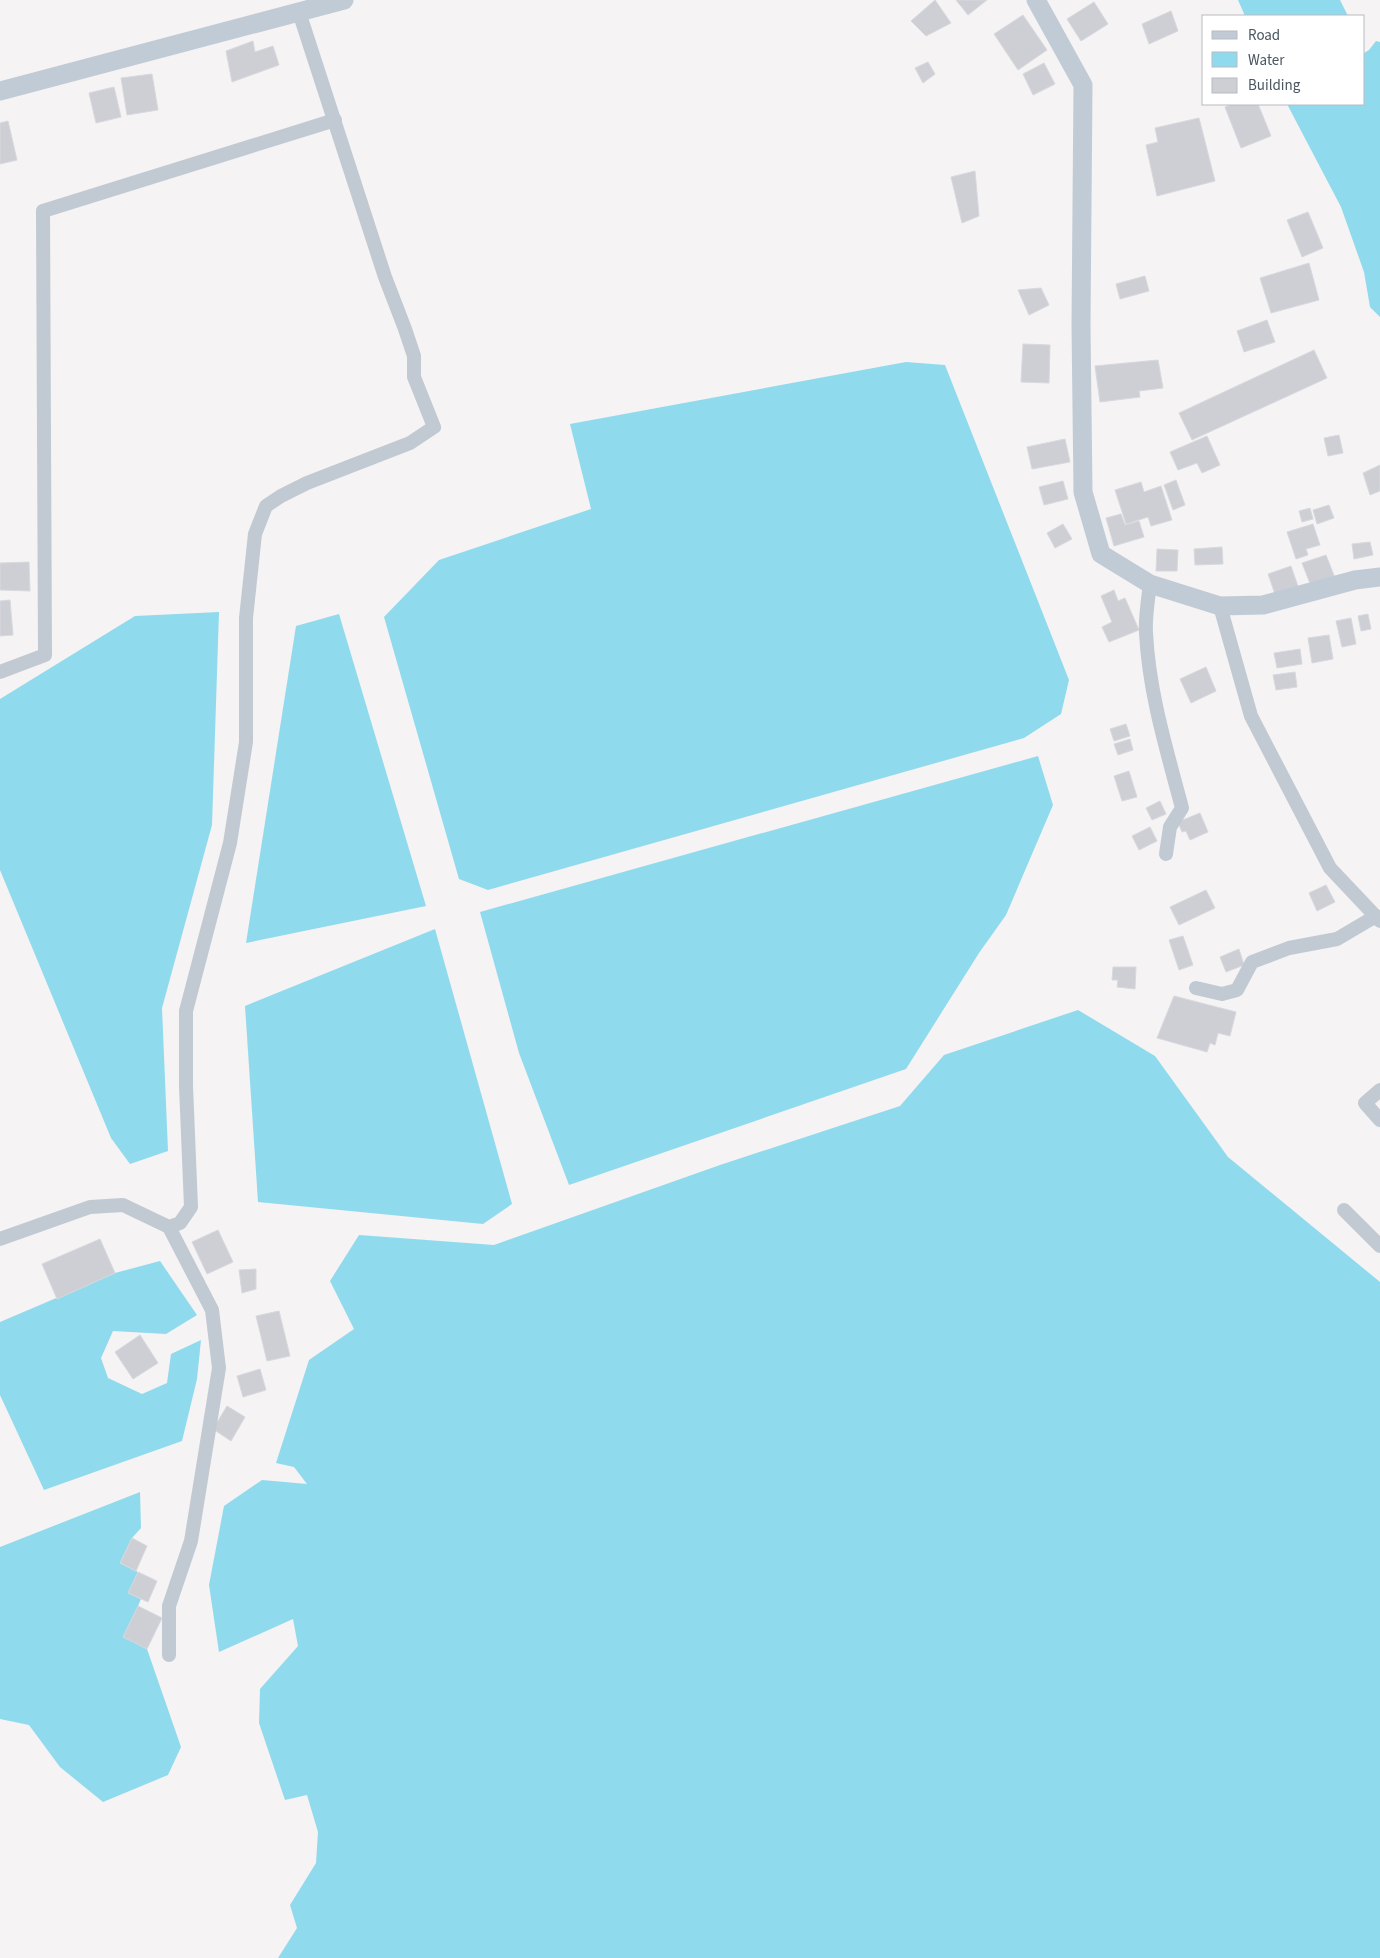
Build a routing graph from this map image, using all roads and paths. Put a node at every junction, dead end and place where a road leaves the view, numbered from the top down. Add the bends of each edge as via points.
1 (344, 0) edge
2 (1036, 0) edge
3 (299, 12) junction
4 (0, 91) edge
5 (335, 120) junction
6 (1380, 576) edge
7 (1150, 584) junction
8 (1220, 606) junction
9 (0, 672) edge
10 (1166, 854) dead end
11 (1378, 919) edge
12 (1196, 988) dead end
13 (1380, 1090) edge
14 (1380, 1120) edge
15 (1344, 1210) dead end
16 (168, 1227) junction
17 (0, 1239) edge
18 (1380, 1246) edge
19 (169, 1655) dead end

1 - 3 street
2 - 7 street via 1083,85 1083,492 1100,554
3 - 4 street
3 - 5 street
5 - 9 street via 43,211 45,655
5 - 16 street via 414,356 414,377 434,427 410,443 281,496 266,506 255,534 246,618 246,742 230,843 186,1011 192,1207 180,1223
6 - 8 street via 1263,605
7 - 8 street
7 - 10 street via 1146,631 1150,678 1182,808 1170,827
8 - 11 street via 1251,716 1330,868
11 - 12 street via 1337,939 1289,948 1252,962 1237,990 1222,994
13 - 14 street via 1365,1103
15 - 18 street
16 - 17 street via 123,1205 90,1207
16 - 19 street via 212,1310 220,1368 191,1541 169,1606

